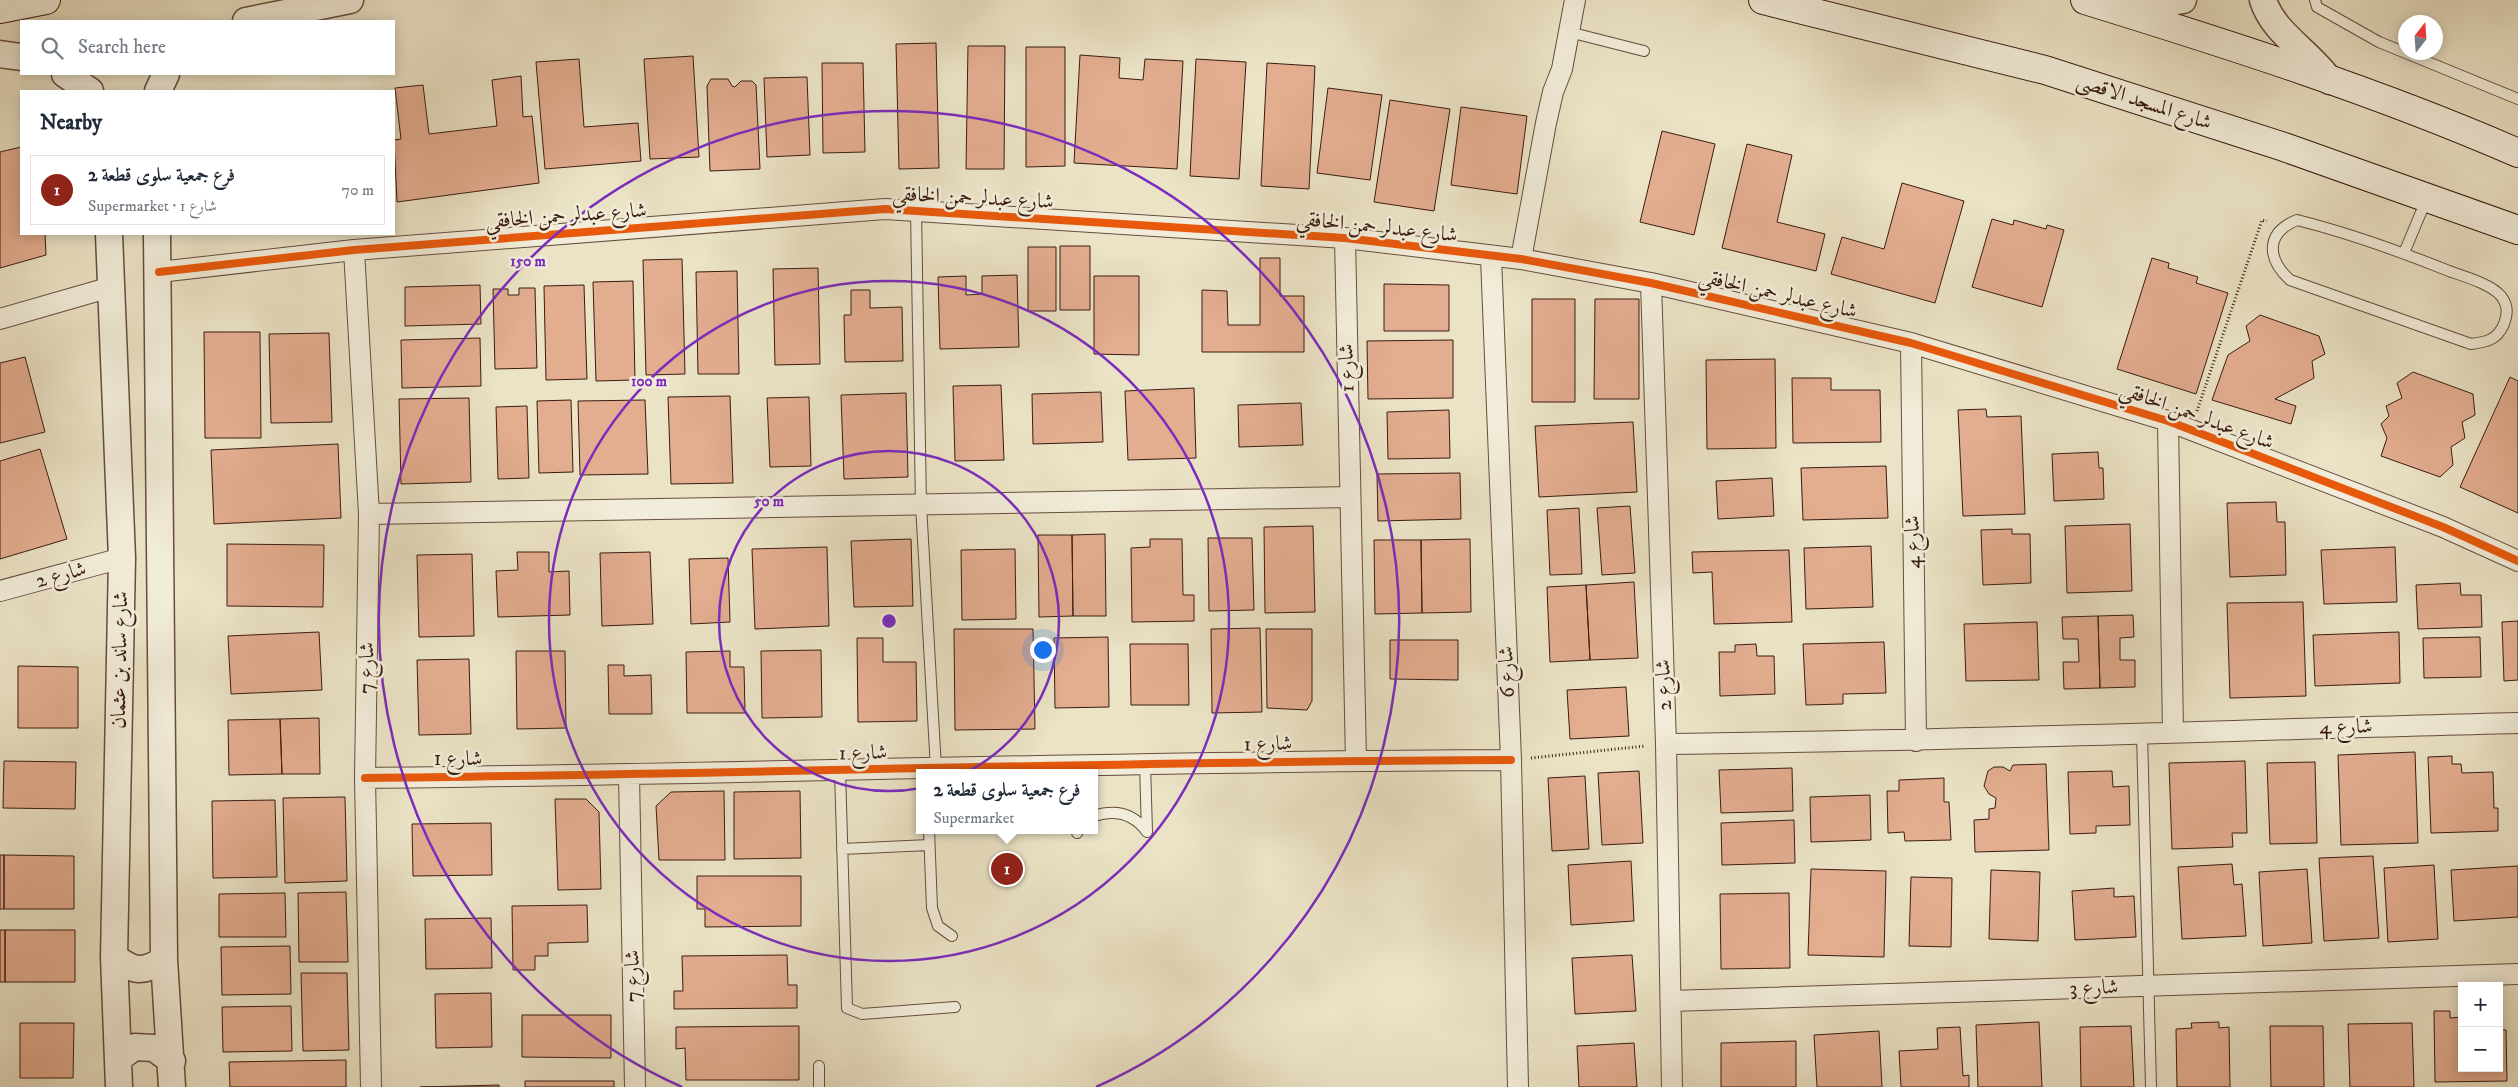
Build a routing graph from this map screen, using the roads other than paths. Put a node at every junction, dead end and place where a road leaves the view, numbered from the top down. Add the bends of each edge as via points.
1 (46, 0) edge
2 (350, 0) edge
3 (1575, 0) edge
4 (2085, 0) edge
5 (2183, 0) edge
6 (2263, 0) edge
7 (2315, 0) edge
8 (1767, 1) edge
9 (0, 9) edge
10 (2133, 15) junction
11 (251, 20) edge
12 (1569, 32) junction
13 (1644, 51) dead end
14 (0, 54) edge
15 (20, 57) edge
16 (67, 75) edge
17 (102, 75) edge
18 (147, 75) edge
19 (166, 75) edge
20 (2330, 81) junction
21 (90, 90) edge
22 (93, 90) edge
23 (153, 90) edge
24 (158, 90) edge
25 (2518, 99) edge
26 (2518, 153) edge
27 (2427, 197) junction
28 (916, 212) junction
29 (2518, 230) edge
30 (109, 235) edge
31 (157, 235) edge
32 (1345, 238) junction
33 (354, 250) junction
34 (2404, 253) junction
35 (1491, 257) junction
36 (1521, 259) junction
37 (159, 272) junction
38 (1651, 283) junction
39 (110, 287) junction
40 (0, 319) edge
41 (1911, 343) junction
42 (2168, 421) junction
43 (1350, 497) junction
44 (921, 505) junction
45 (368, 514) junction
46 (122, 558) junction
47 (2518, 561) edge
48 (0, 591) edge
49 (2518, 723) edge
50 (2173, 732) junction
51 (2142, 733) junction
52 (1916, 742) junction
53 (1666, 744) junction
54 (1356, 760) junction
55 (1511, 760) junction
56 (1145, 764) junction
57 (930, 769) edge
58 (1074, 769) edge
59 (916, 770) edge
60 (840, 771) junction
61 (629, 775) junction
62 (366, 778) junction
63 (1098, 815) edge
64 (929, 834) edge
65 (929, 845) junction
66 (842, 849) junction
67 (952, 936) dead end
68 (114, 957) junction
69 (164, 960) junction
70 (2518, 974) edge
71 (2149, 986) junction
72 (1671, 1001) junction
73 (954, 1007) dead end
74 (118, 1060) junction
75 (172, 1061) junction
76 (819, 1066) dead end
77 (119, 1087) edge
78 (172, 1087) edge
79 (371, 1087) edge
80 (635, 1087) edge
81 (819, 1087) edge
82 (1518, 1087) edge
83 (1672, 1087) edge
84 (2151, 1087) edge

1 - 9 main road
2 - 11 street
3 - 12 street
4 - 10 main road
5 - 10 street via 2154,5
6 - 20 street via 2277,26 2309,55
7 - 25 lane via 2317,7 2379,42
8 - 27 main road, شارع المسجد الاقصى via 2045,70
10 - 20 main road via 2222,42
12 - 13 lane
12 - 36 street via 1548,115
14 - 15 street
16 - 21 street
17 - 22 street
18 - 23 street
19 - 24 street
20 - 26 main road via 2461,128
27 - 29 main road, شارع المسجد الاقصى
27 - 34 lane
28 - 32 street, شارع عبدلر حمن الخافقي
28 - 33 street, شارع عبدلر حمن الخافقي via 885,210
28 - 44 lane
30 - 39 street, شارع ساند بن عثمان
31 - 37 street, شارع ساند بن عثمان
32 - 35 street, شارع عبدلر حمن الخافقي
32 - 43 street, شارع 1
33 - 37 street, شارع عبدلر حمن الخافقي
33 - 45 street, شارع 7
34 - 34 lane via 2297,220 2282,226 2272,242 2279,270 2290,280 2471,344 2490,342 2500,332 2507,306 2500,294 2474,280
35 - 36 street, شارع عبدلر حمن الخافقي
35 - 55 street, شارع 6
36 - 38 street, شارع عبدلر حمن الخافقي
37 - 69 street, شارع ساند بن عثمان
38 - 41 street, شارع عبدلر حمن الخافقي
38 - 53 street, شارع 2
39 - 40 street
39 - 46 street, شارع ساند بن عثمان
41 - 42 street, شارع عبدلر حمن الخافقي
41 - 52 street, شارع 4
42 - 47 street, شارع عبدلر حمن الخافقي via 2443,527
42 - 50 street
43 - 44 street
43 - 54 street, شارع 1
44 - 45 street
44 - 57 lane
45 - 62 street, شارع 7
46 - 48 street, شارع 2
46 - 68 street, شارع ساند بن عثمان
49 - 50 street, شارع 4
50 - 51 street, شارع 4
51 - 52 street, شارع 4
51 - 71 lane
52 - 53 street, شارع 4
53 - 72 street, شارع 2
54 - 55 street, شارع 1
54 - 56 street, شارع 1
55 - 82 street, شارع 6
56 - 58 street, شارع 1
56 - 63 lane via 1147,832 1139,821 1126,815
59 - 60 street, شارع 1
60 - 61 street, شارع 1
60 - 66 lane
61 - 62 street, شارع 1
61 - 80 street, شارع 7
62 - 79 street, شارع 7
64 - 65 lane
65 - 66 lane
65 - 67 lane via 934,919
66 - 73 lane via 848,1008 862,1014
68 - 69 street via 130,969 149,969
68 - 74 street, شارع ساند بن عثمان
69 - 75 street, شارع ساند بن عثمان
70 - 71 street, شارع 3
71 - 72 street, شارع 3
71 - 84 lane
72 - 83 street, شارع 2
74 - 75 street via 134,1047 154,1048
74 - 77 street, شارع ساند بن عثمان
75 - 78 street, شارع ساند بن عثمان
76 - 81 lane

